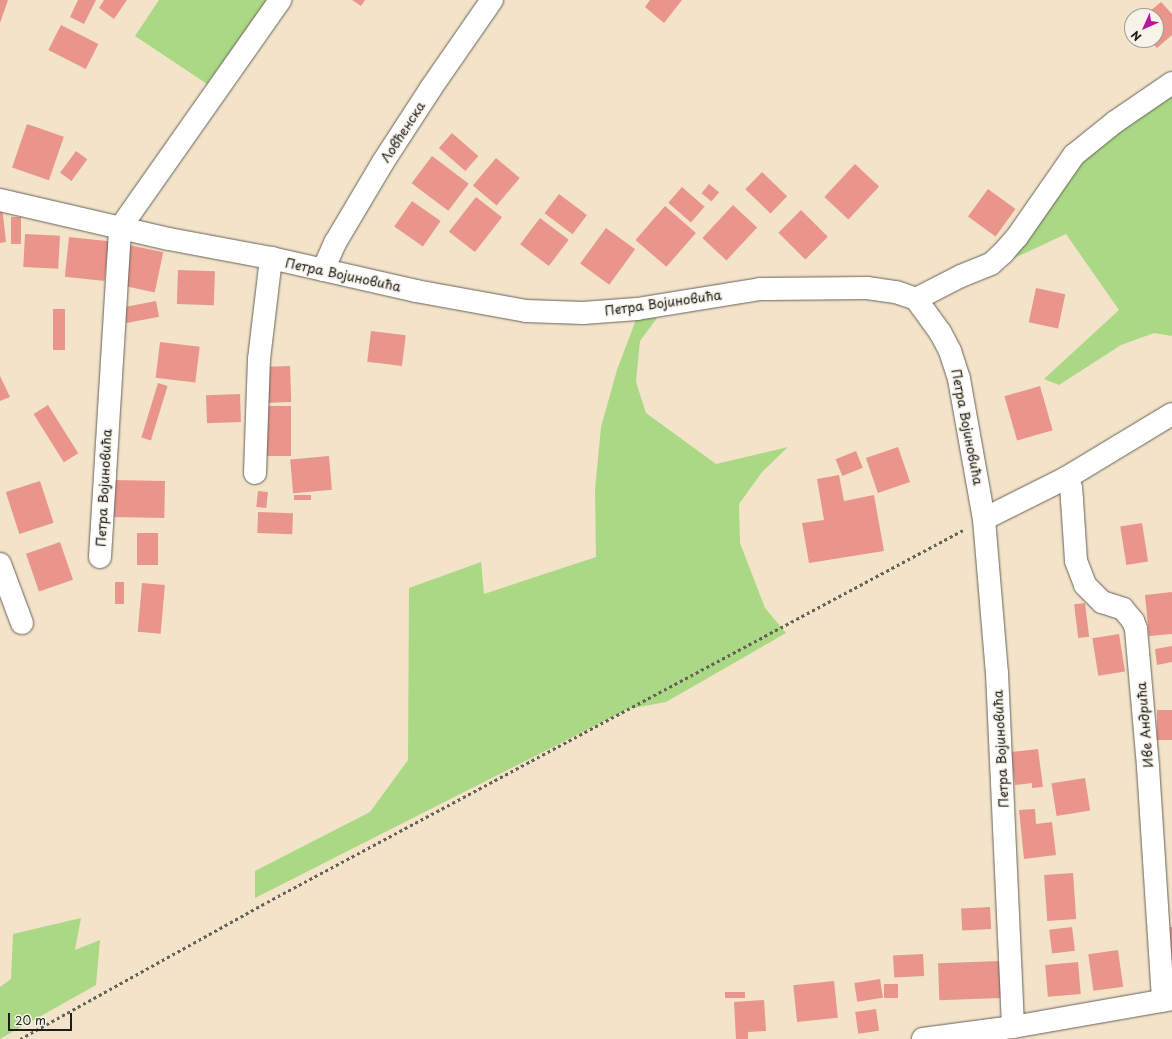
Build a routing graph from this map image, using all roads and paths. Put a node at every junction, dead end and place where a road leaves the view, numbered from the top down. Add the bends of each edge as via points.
1 (280, 0) edge
2 (492, 0) edge
3 (1172, 83) edge
4 (0, 200) edge
5 (120, 228) junction
6 (271, 258) junction
7 (322, 270) junction
8 (916, 299) junction
9 (1172, 414) edge
10 (255, 473) dead end
11 (1066, 478) junction
12 (984, 519) junction
13 (100, 557) dead end
14 (0, 564) edge
15 (22, 623) dead end
16 (1168, 1000) edge
17 (1013, 1027) junction
18 (20, 1039) edge
19 (923, 1039) edge

1 - 5 street
2 - 7 street, Ловћенска via 383,162
3 - 8 street via 1115,122 1074,155 1017,237 991,264
4 - 5 street, Петра Војиновића
5 - 6 street, Петра Војиновића
5 - 13 street, Петра Војиновића
6 - 7 street, Петра Војиновића
6 - 10 street, Петра Војиновића via 259,359
7 - 8 street, Петра Војиновића via 416,291 526,311 583,313 637,309 760,289 866,288 896,292
8 - 12 street, Петра Војиновића via 940,332 959,378
9 - 11 street
11 - 12 street
11 - 16 street, Иве Андрића via 1071,488 1076,561 1085,585 1102,602 1123,609 1136,629
12 - 17 street, Петра Војиновића via 997,673
12 - 18 path via 267,902
14 - 15 street
16 - 17 street, Иве Андрића
17 - 19 street, Иве Андрића

